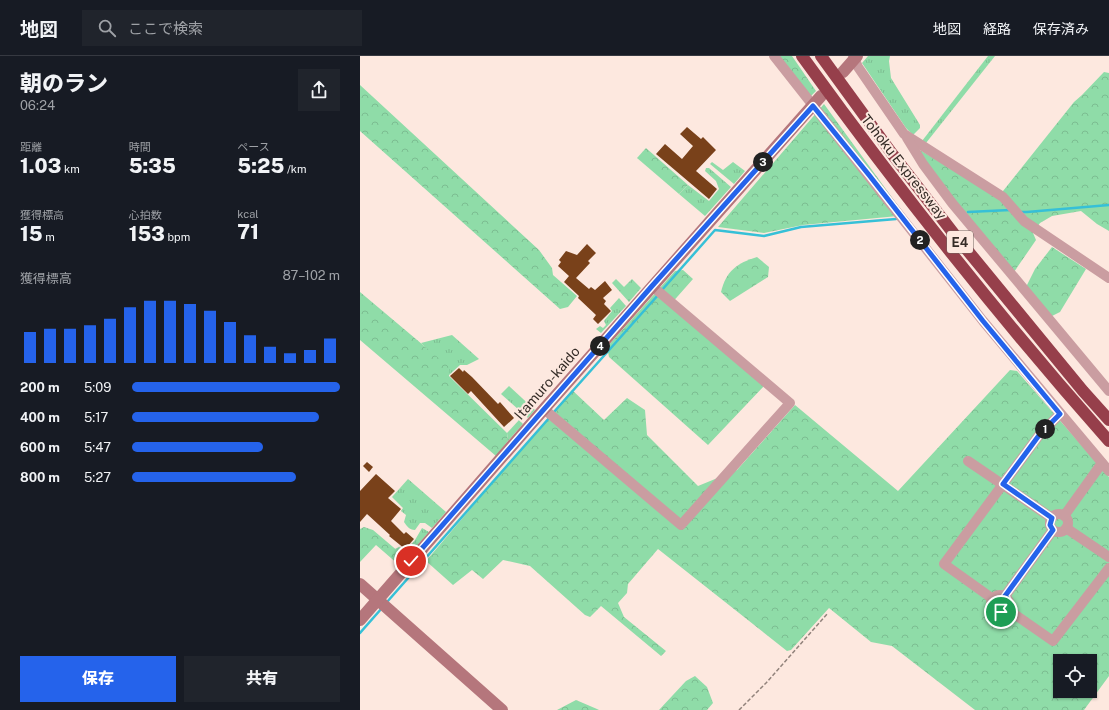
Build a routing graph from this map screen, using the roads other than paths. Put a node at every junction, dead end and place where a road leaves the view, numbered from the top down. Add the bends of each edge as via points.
1 (774, 56) edge
2 (802, 56) edge
3 (821, 56) edge
4 (855, 57) edge
5 (843, 72) dead end
6 (821, 96) dead end
7 (813, 106) junction
8 (904, 134) junction
9 (1109, 278) edge
10 (652, 286) junction
11 (1109, 390) edge
12 (544, 409) junction
13 (1060, 414) junction
14 (1109, 420) edge
15 (1109, 441) edge
16 (968, 461) dead end
17 (1106, 467) edge
18 (1003, 484) junction
19 (1064, 516) junction
20 (1052, 518) junction
21 (1066, 528) junction
22 (1053, 530) junction
23 (1109, 557) edge
24 (1109, 568) edge
25 (360, 584) edge
26 (1005, 596) junction
27 (378, 599) junction
28 (993, 599) junction
29 (1007, 609) junction
30 (360, 620) edge
31 (502, 710) edge

1 - 7 street
2 - 15 highway, Tohoku Expressway / E4 via 944,244
3 - 14 highway, Tohoku Expressway / E4 via 954,234
4 - 5 main road
4 - 8 street via 858,67
6 - 7 main road, Itamuro-kaido
7 - 10 main road, Itamuro-kaido
7 - 13 street
8 - 9 street via 1003,197 1024,221
8 - 11 street via 952,203
10 - 12 main road, Itamuro-kaido
10 - 12 street via 790,403 681,525
12 - 27 main road, Itamuro-kaido
13 - 17 street
13 - 18 street via 1040,434
16 - 18 street
17 - 19 street
18 - 20 street
18 - 28 street via 944,564
19 - 20 street via 1058,514
19 - 21 street via 1067,520
20 - 22 street via 1050,525
21 - 22 street via 1061,532
21 - 23 street
22 - 26 street
24 - 29 street via 1053,641
25 - 27 main road
26 - 28 street via 998,595
26 - 29 street via 1009,604
27 - 30 main road, Itamuro-kaido
27 - 31 main road
28 - 29 street via 991,606 994,610 1001,612

